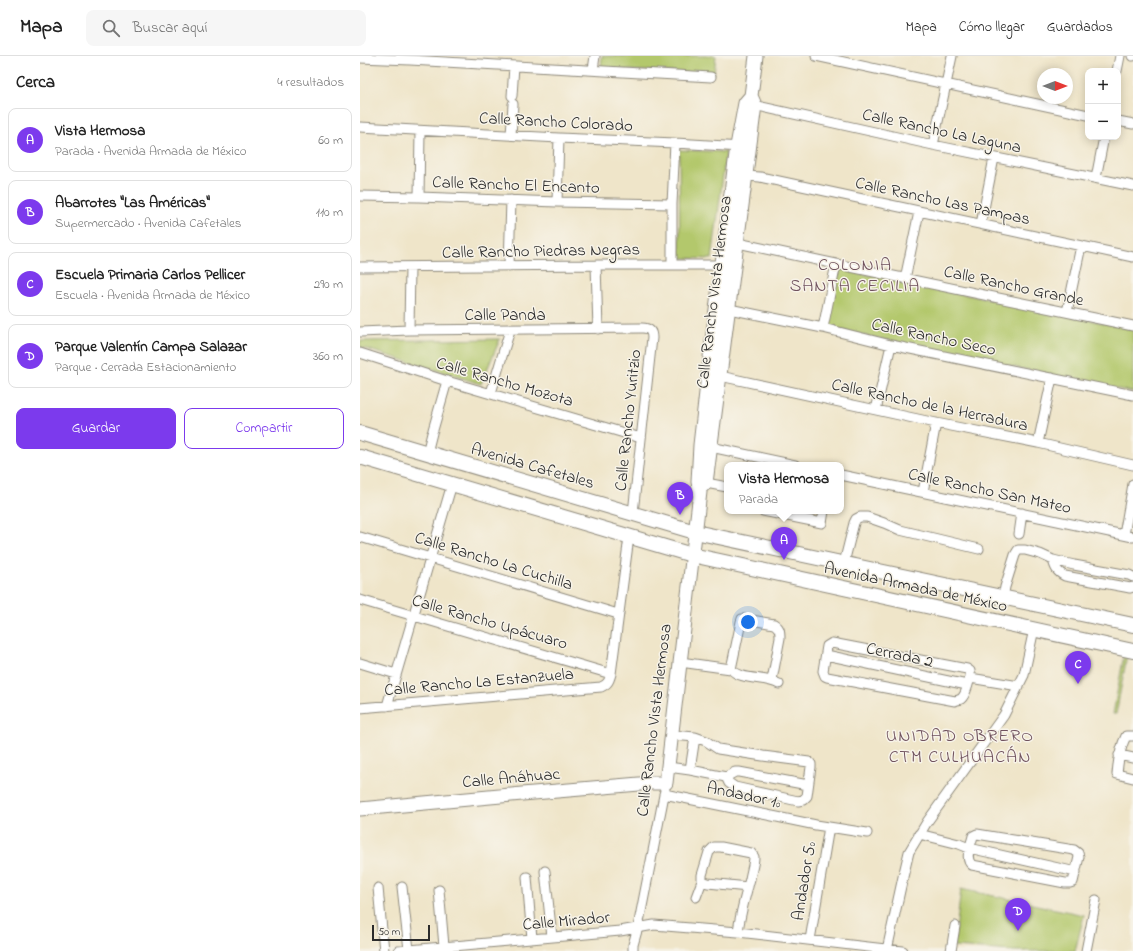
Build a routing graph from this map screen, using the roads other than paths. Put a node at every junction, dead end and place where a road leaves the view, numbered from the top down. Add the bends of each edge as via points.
1 (594, 56) edge
2 (756, 56) edge
3 (816, 56) edge
4 (952, 56) edge
5 (1120, 56) edge
6 (360, 58) edge
7 (411, 58) edge
8 (514, 66) junction
9 (1118, 68) edge
10 (593, 70) junction
11 (711, 77) dead end
12 (947, 84) junction
13 (750, 101) junction
14 (1085, 114) edge
15 (1121, 122) edge
16 (1133, 124) edge
17 (360, 127) edge
18 (420, 131) junction
19 (511, 135) junction
20 (558, 138) junction
21 (1103, 140) edge
22 (675, 143) junction
23 (933, 145) junction
24 (744, 147) junction
25 (994, 158) junction
26 (746, 176) junction
27 (1096, 178) junction
28 (1133, 186) edge
29 (360, 196) edge
30 (419, 197) junction
31 (511, 200) junction
32 (557, 202) junction
33 (672, 204) junction
34 (919, 212) junction
35 (981, 224) junction
36 (731, 241) junction
37 (1081, 246) junction
38 (1133, 257) edge
39 (836, 264) junction
40 (596, 265) junction
41 (672, 265) junction
42 (722, 265) junction
43 (509, 266) junction
44 (360, 267) edge
45 (410, 267) junction
46 (905, 278) junction
47 (729, 309) junction
48 (1067, 312) junction
49 (1133, 326) edge
50 (824, 328) junction
51 (598, 329) junction
52 (409, 330) junction
53 (510, 330) junction
54 (650, 330) joint
55 (360, 332) edge
56 (718, 341) junction
57 (892, 344) junction
58 (360, 353) edge
59 (720, 376) junction
60 (1052, 378) junction
61 (447, 381) junction
62 (491, 393) junction
63 (1133, 395) edge
64 (876, 410) junction
65 (936, 423) junction
66 (360, 433) edge
67 (641, 438) junction
68 (1038, 443) junction
69 (706, 446) junction
70 (427, 453) junction
71 (360, 457) edge
72 (781, 462) edge
73 (1133, 465) edge
74 (844, 476) edge
75 (452, 484) junction
76 (1133, 484) edge
77 (701, 486) junction
78 (724, 487) edge
79 (923, 492) junction
80 (633, 513) junction
81 (778, 514) edge
82 (824, 514) edge
83 (1022, 514) junction
84 (695, 532) junction
85 (1019, 534) dead end
86 (1124, 535) junction
87 (360, 537) edge
88 (629, 537) junction
89 (1133, 537) edge
90 (979, 549) dead end
91 (692, 555) junction
92 (430, 557) junction
93 (1053, 560) junction
94 (844, 564) junction
95 (1133, 577) edge
96 (1133, 587) edge
97 (1003, 598) junction
98 (360, 600) edge
99 (618, 614) junction
100 (414, 616) junction
101 (1133, 626) edge
102 (1034, 630) junction
103 (1133, 651) edge
104 (826, 655) junction
105 (680, 662) junction
106 (360, 663) edge
107 (731, 669) junction
108 (396, 674) junction
109 (611, 674) junction
110 (968, 677) junction
111 (1019, 686) junction
112 (387, 706) junction
113 (360, 708) edge
114 (672, 735) junction
115 (1133, 736) edge
116 (695, 737) junction
117 (1119, 755) junction
118 (1133, 758) edge
119 (668, 768) junction
120 (690, 770) junction
121 (726, 777) junction
122 (1133, 778) edge
123 (808, 785) junction
124 (665, 789) junction
125 (360, 809) edge
126 (829, 827) junction
127 (867, 833) dead end
128 (920, 834) junction
129 (970, 848) junction
130 (545, 871) dead end
131 (1076, 872) junction
132 (527, 877) dead end
133 (702, 881) junction
134 (402, 887) dead end
135 (748, 887) junction
136 (378, 888) dead end
137 (439, 890) dead end
138 (696, 897) dead end
139 (1096, 900) dead end
140 (955, 926) dead end
141 (638, 927) junction
142 (738, 932) junction
143 (552, 937) junction
144 (532, 939) junction
145 (810, 940) junction
146 (444, 946) junction
147 (409, 950) junction
148 (887, 950) junction
149 (384, 951) edge
150 (398, 951) edge
151 (632, 951) edge
152 (903, 951) edge
153 (951, 951) edge
154 (1086, 951) edge

1 - 10 street
2 - 13 street, Calle Rancho Vista Hermosa
3 - 12 street
4 - 12 street
5 - 9 street
6 - 7 street
7 - 8 street
8 - 10 street
8 - 19 street
10 - 11 street
12 - 14 street
12 - 23 street
13 - 23 street, Calle Rancho La Laguna
13 - 24 street, Calle Rancho Vista Hermosa
15 - 16 street
17 - 18 street, Calle Rancho Colorado
18 - 19 street, Calle Rancho Colorado
18 - 30 street
19 - 20 street, Calle Rancho Colorado
20 - 22 street, Calle Rancho Colorado
20 - 32 street
21 - 27 street
22 - 24 street, Calle Rancho Colorado
22 - 33 street
23 - 25 street, Calle Rancho La Laguna
24 - 26 street, Calle Rancho Vista Hermosa
24 - 36 street, Calle Rancho Vista Hermosa
25 - 27 street, Calle Rancho La Laguna
25 - 35 street
26 - 34 street, Calle Rancho Las Pampas
26 - 36 street, Calle Rancho Vista Hermosa
27 - 28 street, Calle Rancho La Laguna
29 - 30 street, Calle Rancho El Encanto
30 - 31 street, Calle Rancho El Encanto
31 - 32 street, Calle Rancho El Encanto
31 - 43 street
32 - 33 street, Calle Rancho El Encanto
33 - 41 street
34 - 35 street, Calle Rancho Las Pampas
34 - 46 street
35 - 37 street, Calle Rancho Las Pampas
36 - 39 street, Calle Rancho Grande
36 - 42 street, Calle Rancho Vista Hermosa
36 - 47 street, Calle Rancho Vista Hermosa
37 - 38 street, Calle Rancho Las Pampas
37 - 48 street
39 - 46 street, Calle Rancho Grande
39 - 50 street
40 - 41 street, Calle Rancho Piedras Negras
40 - 43 street, Calle Rancho Piedras Negras
40 - 51 street
41 - 42 street, Calle Rancho Piedras Negras
42 - 56 street, Calle Rancho Vista Hermosa
43 - 45 street, Calle Rancho Piedras Negras
44 - 45 street, Calle Rancho Piedras Negras
45 - 52 street
46 - 48 street, Calle Rancho Grande
47 - 50 street, Calle Rancho Seco
47 - 56 street, Calle Rancho Vista Hermosa
48 - 49 street, Calle Rancho Grande
50 - 57 street, Calle Rancho Seco
51 - 53 street, Calle Panda
51 - 54 street, Calle Panda
52 - 53 street, Calle Panda
52 - 55 street, Calle Panda
53 - 62 street
54 - 67 street, Calle Rancho Yuritzio via 652,338
56 - 59 street, Calle Rancho Vista Hermosa
56 - 69 street, Calle Rancho Vista Hermosa
57 - 60 street, Calle Rancho Seco
57 - 64 street
58 - 61 street, Calle Rancho Mozota
59 - 64 street, Calle Rancho de la Herradura
59 - 69 street, Calle Rancho Vista Hermosa
60 - 63 street, Calle Rancho Seco
60 - 68 street
61 - 62 street, Calle Rancho Mozota
61 - 70 street
62 - 67 street, Calle Rancho Mozota
64 - 65 street, Calle Rancho de la Herradura
65 - 68 street, Calle Rancho de la Herradura
65 - 79 street
66 - 70 main road, Avenida Cafetales
67 - 80 street, Calle Rancho Yuritzio
68 - 73 street, Calle Rancho de la Herradura
69 - 72 street
69 - 77 street, Calle Rancho Vista Hermosa
70 - 80 main road, Avenida Cafetales
71 - 75 main road
74 - 79 street, Calle Rancho San Mateo
75 - 88 main road
75 - 92 street
76 - 86 street
77 - 78 street
77 - 84 street, Calle Rancho Vista Hermosa
79 - 83 street, Calle Rancho San Mateo
80 - 84 main road, Avenida Cafetales
81 - 82 street via 822,523
83 - 85 street
83 - 86 street, Calle Rancho San Mateo
84 - 91 street, Calle Rancho Vista Hermosa
84 - 94 main road, Avenida Armada de México
86 - 89 street, Calle Rancho San Mateo
87 - 92 street, Calle Rancho La Cuchilla
88 - 91 main road
88 - 99 street
90 - 94 street via 900,530 867,517 860,517 854,523
91 - 102 main road, Avenida Armada de México
91 - 105 street, Calle Rancho Vista Hermosa
92 - 99 street, Calle Rancho La Cuchilla
92 - 100 street
93 - 95 street
93 - 96 street via 1056,570 1065,576 1125,588
93 - 97 street via 1040,554 1018,550
94 - 97 main road, Avenida Armada de México
97 - 101 main road, Avenida Armada de México
98 - 100 street, Calle Rancho Upácuaro
99 - 109 street
100 - 108 street
100 - 109 street, Calle Rancho Upácuaro
102 - 103 main road, Avenida Armada de México
102 - 111 street
104 - 110 street, Cerrada 2
104 - 110 street via 827,646 834,643
104 - 110 street via 823,671 827,677 955,701 962,698
105 - 107 street
105 - 114 street, Calle Rancho Vista Hermosa
106 - 108 street
107 - 107 street via 734,673 775,682 780,638 778,627 774,624 742,619
108 - 112 street
109 - 112 street, Calle Rancho La Estanzuela via 606,684 601,686
110 - 111 street
111 - 128 street via 1004,715
112 - 113 street, Calle Rancho La Estanzuela
114 - 116 street
114 - 119 street, Calle Rancho Vista Hermosa
115 - 117 street via 1126,736
116 - 120 street
116 - 123 street via 718,748 809,762 811,767
117 - 118 street
117 - 122 street via 1117,774
119 - 120 street
119 - 124 street, Calle Rancho Vista Hermosa
120 - 121 street
121 - 123 street via 735,772
121 - 123 street via 735,787 798,801 807,796
124 - 125 street, Calle Anáhuac via 651,783
124 - 126 street, Andador 1º
124 - 141 street, Calle Rancho Vista Hermosa
126 - 127 street, Andador 1º
126 - 145 street, Andador 5º
128 - 129 street
128 - 148 street via 909,852
129 - 131 street
129 - 131 street via 968,860 972,865 1070,883 1073,882
129 - 131 street via 973,836 977,834 1074,850 1079,857
130 - 143 street
132 - 144 street
133 - 135 street via 708,884
133 - 135 street via 709,852 721,847 751,853 754,857
133 - 138 street
134 - 147 street
135 - 142 street
136 - 149 street
137 - 146 street
139 - 154 street
140 - 153 street
141 - 142 street, Calle Mirador via 654,924
141 - 143 street, Calle Mirador
141 - 151 street, Calle Rancho Vista Hermosa
142 - 145 street, Calle Mirador
143 - 144 street, Calle Mirador
144 - 146 street, Calle Mirador
145 - 148 street, Calle Mirador
146 - 147 street, Calle Mirador
147 - 150 street, Calle Mirador
148 - 152 street, Calle Mirador

